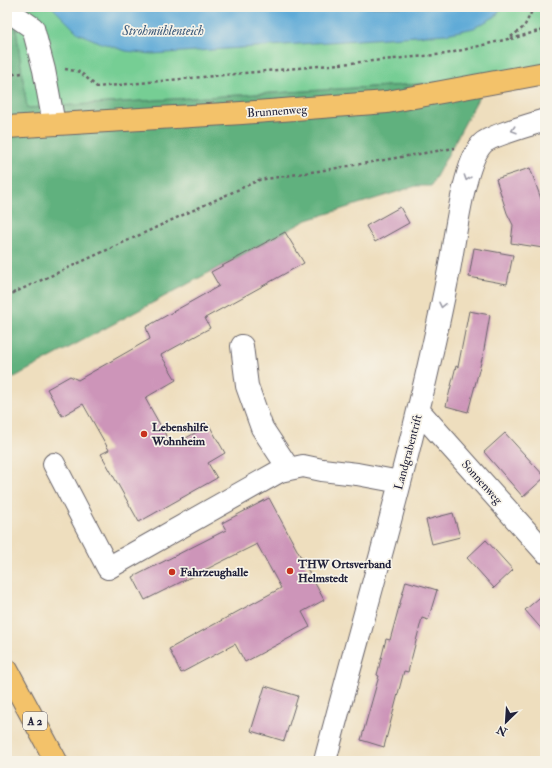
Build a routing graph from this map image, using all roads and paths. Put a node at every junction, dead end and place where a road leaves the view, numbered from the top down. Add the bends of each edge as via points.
1 (533, 7) edge
2 (7, 10) edge
3 (545, 26) edge
4 (542, 30) junction
5 (545, 38) edge
6 (508, 40) junction
7 (44, 70) junction
8 (545, 73) edge
9 (545, 120) edge
10 (54, 124) junction
11 (7, 127) edge
12 (483, 143) junction
13 (7, 296) edge
14 (242, 346) dead end
15 (419, 411) junction
16 (54, 464) dead end
17 (289, 469) junction
18 (400, 482) junction
19 (545, 552) edge
20 (7, 670) edge
21 (56, 761) edge
22 (324, 761) edge

1 - 6 path via 524,26
2 - 7 street via 33,28
3 - 4 path
4 - 5 path
4 - 6 path
6 - 7 path via 446,54 97,87 80,72 66,69
7 - 10 street
8 - 10 main road, Brunnenweg via 387,102
9 -> 12 street
10 - 11 main road, Brunnenweg
12 - 13 path via 259,180
12 -> 15 street, Landgrabentrift via 474,157 464,189
14 - 17 street via 247,386 262,428
15 - 18 street, Landgrabentrift
15 - 19 street, Sonnenweg
16 - 17 street via 108,568 280,471
17 - 18 street via 303,466
18 - 22 street, Landgrabentrift
20 - 21 main road, A 2

